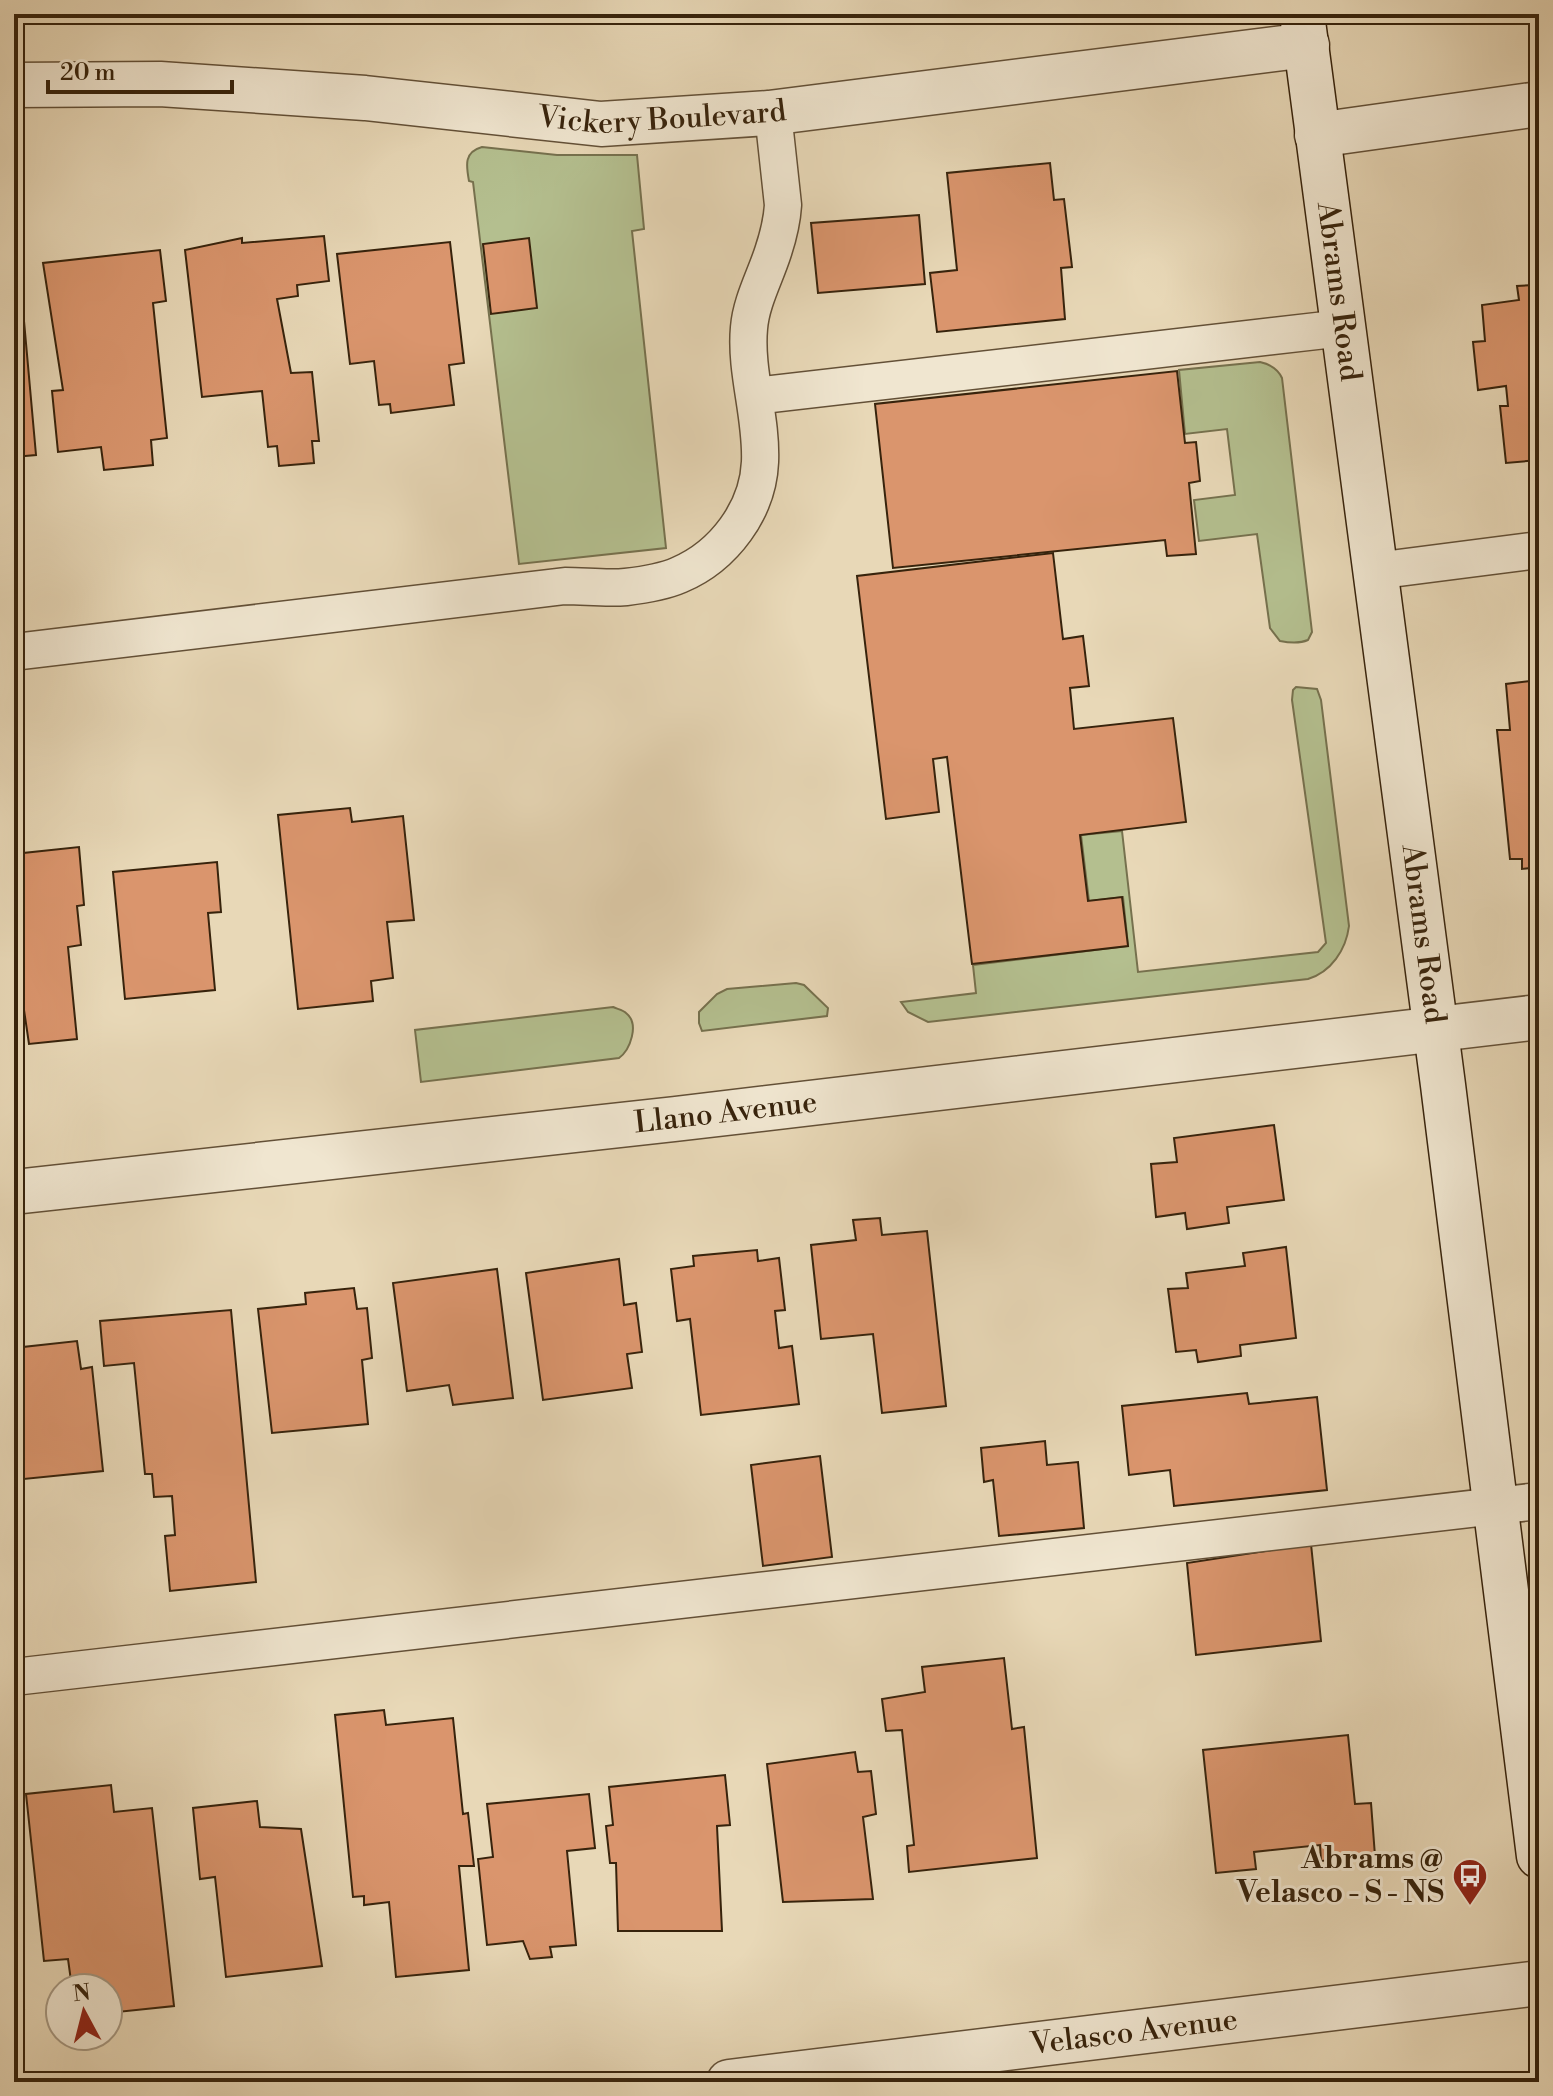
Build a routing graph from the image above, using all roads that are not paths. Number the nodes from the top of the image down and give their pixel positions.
1 (1304, 30) edge
2 (14, 85) edge
3 (1539, 104) edge
4 (773, 113) junction
5 (1317, 135) junction
6 (1343, 328) junction
7 (755, 396) junction
8 (1539, 550) edge
9 (1375, 571) junction
10 (14, 652) edge
11 (1539, 1017) edge
12 (1435, 1030) junction
13 (14, 1192) edge
14 (1539, 1501) edge
15 (1495, 1506) junction
16 (14, 1677) edge
17 (1539, 1856) edge
18 (1539, 1983) edge
19 (729, 2082) edge

1 - 4 street, Vickery Boulevard
1 - 5 street, Abrams Road
2 - 4 street, Vickery Boulevard
3 - 5 street
4 - 7 lane
5 - 6 street, Abrams Road
6 - 7 lane
6 - 9 street, Abrams Road
7 - 10 lane
8 - 9 lane
9 - 12 street, Abrams Road
11 - 12 street, Llano Avenue
12 - 13 street, Llano Avenue
12 - 15 street, Abrams Road
14 - 15 lane
15 - 16 lane
15 - 17 street, Abrams Road
18 - 19 street, Velasco Avenue

